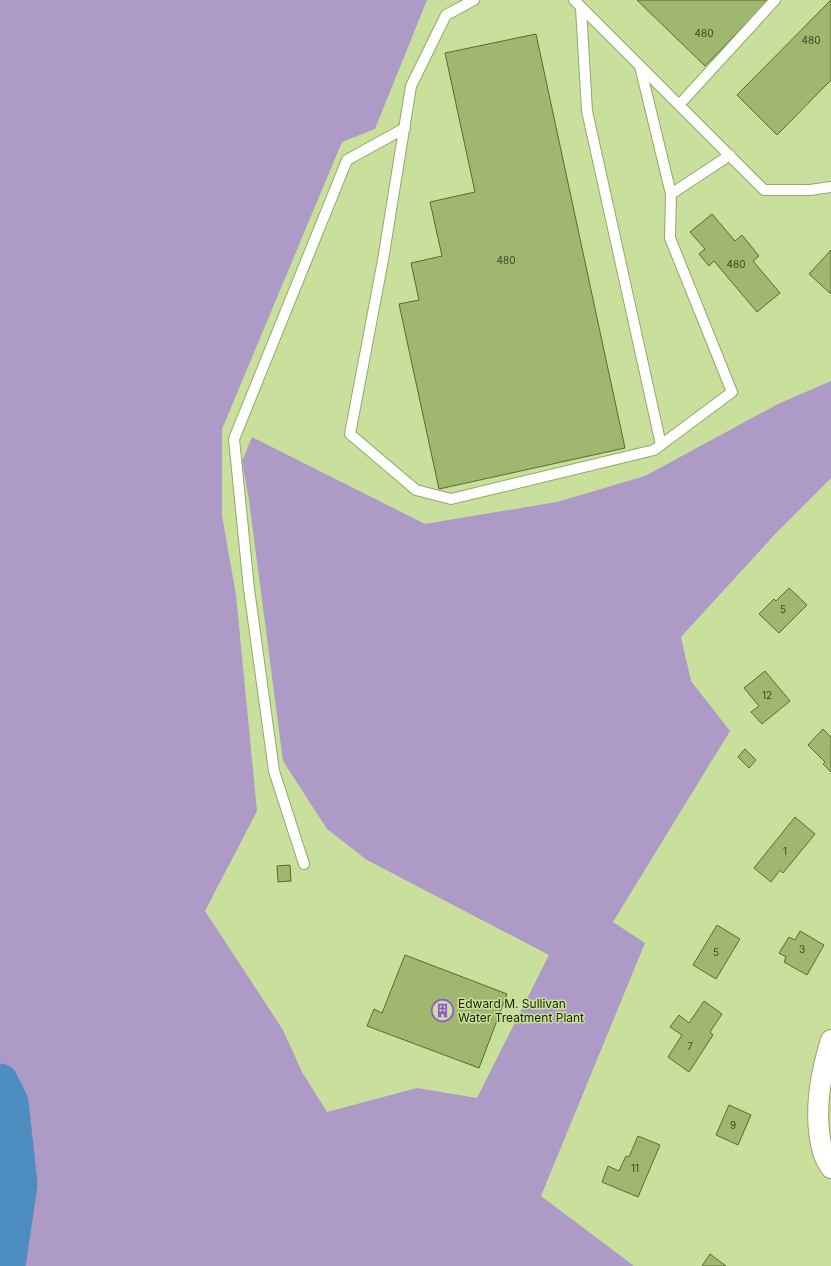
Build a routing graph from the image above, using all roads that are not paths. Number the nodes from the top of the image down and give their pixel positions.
1 (474, 0) edge
2 (775, 0) edge
3 (577, 4) edge
4 (640, 66) junction
5 (678, 105) junction
6 (405, 128) junction
7 (730, 155) junction
8 (831, 187) edge
9 (671, 194) junction
10 (661, 445) junction
11 (304, 864) dead end
12 (831, 1040) edge
13 (831, 1168) edge

1 - 6 lane
2 - 5 lane
3 - 4 lane
3 - 10 lane
4 - 5 lane
4 - 9 lane
5 - 7 lane
6 - 10 lane
6 - 11 lane
7 - 8 lane
7 - 9 lane
9 - 10 lane
12 - 13 street

